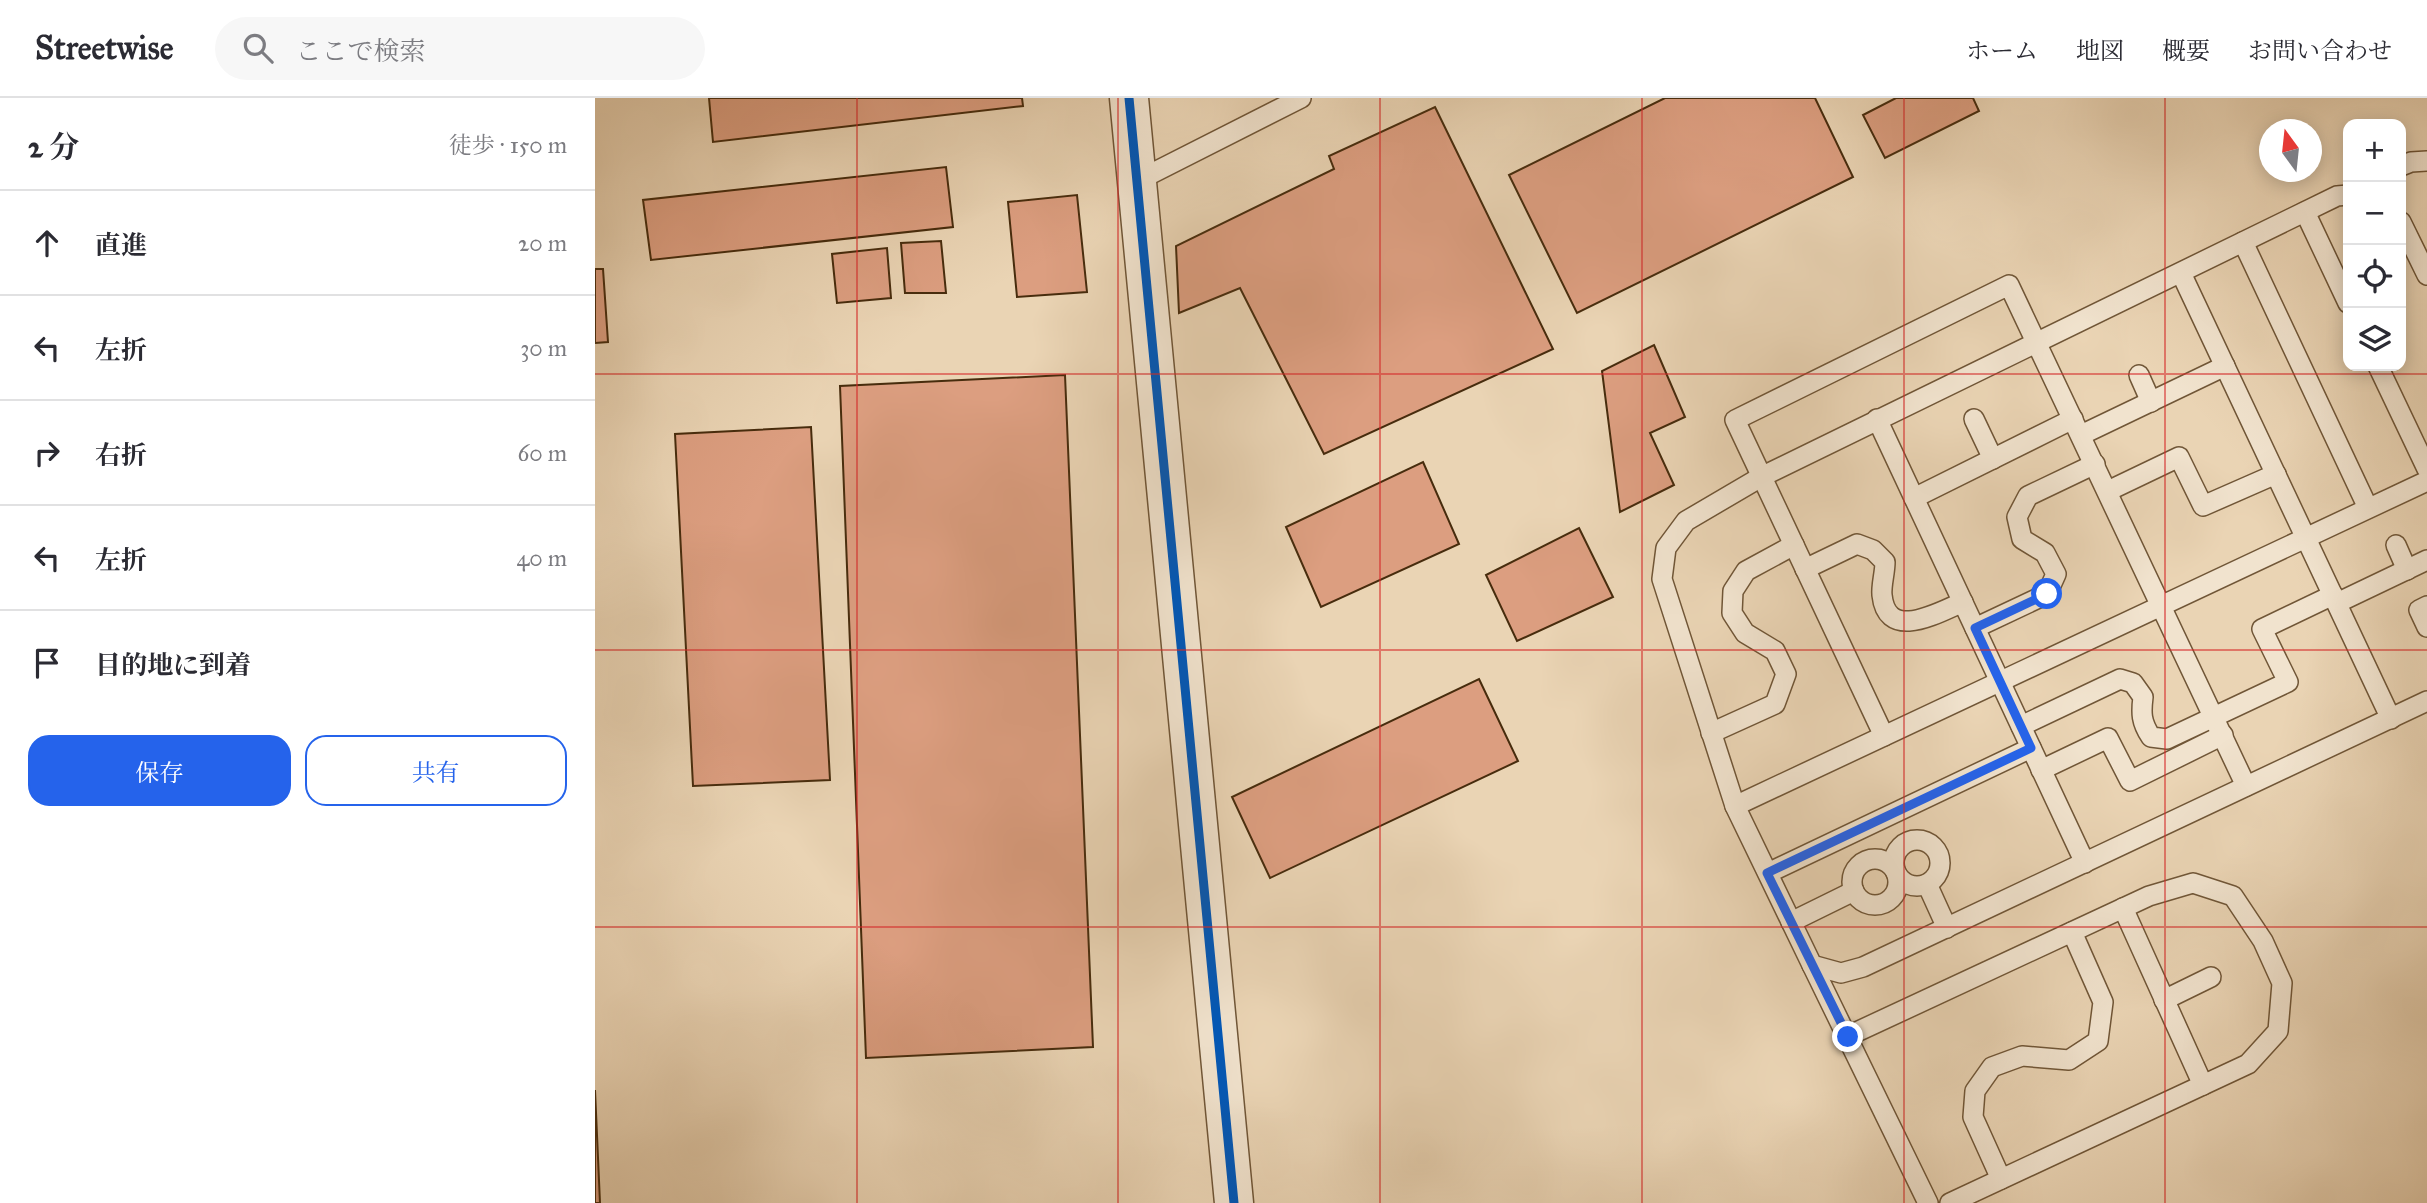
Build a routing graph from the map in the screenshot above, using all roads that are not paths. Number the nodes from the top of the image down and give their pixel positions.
1 (1129, 98) edge
2 (1301, 98) edge
3 (2427, 161) edge
4 (2406, 164) edge
5 (1137, 181) junction
6 (2343, 195) edge
7 (2305, 212) junction
8 (2406, 232) edge
9 (2243, 242) junction
10 (2181, 273) junction
11 (2427, 275) edge
12 (2343, 292) edge
13 (2037, 342) junction
14 (2225, 366) junction
15 (2380, 371) edge
16 (2139, 375) dead end
17 (2151, 402) junction
18 (1877, 419) junction
19 (1974, 419) dead end
20 (2077, 427) junction
21 (1993, 459) junction
22 (2095, 464) junction
23 (2427, 469) edge
24 (2276, 474) junction
25 (1761, 477) junction
26 (2427, 481) edge
27 (2108, 491) junction
28 (1914, 498) junction
29 (2368, 508) junction
30 (2306, 537) junction
31 (1794, 545) junction
32 (2396, 545) dead end
33 (2427, 560) edge
34 (1805, 569) junction
35 (2407, 570) junction
36 (2335, 599) junction
37 (1963, 601) junction
38 (2162, 605) junction
39 (2427, 606) edge
40 (2427, 626) edge
41 (1975, 628) junction
42 (2000, 682) junction
43 (2427, 701) edge
44 (2391, 719) junction
45 (2021, 726) junction
46 (2219, 727) junction
47 (1711, 733) junction
48 (1884, 736) junction
49 (2031, 748) junction
50 (2042, 770) junction
51 (2246, 786) junction
52 (1735, 806) junction
53 (2085, 863) junction
54 (1767, 873) junction
55 (1896, 873) junction
56 (1927, 884) junction
57 (1854, 891) junction
58 (2123, 908) junction
59 (1791, 922) junction
60 (1947, 928) junction
61 (2072, 932) junction
62 (1812, 965) junction
63 (2211, 977) dead end
64 (2164, 1000) junction
65 (1848, 1037) junction
66 (2203, 1085) junction
67 (2001, 1179) junction
68 (1234, 1203) edge
69 (1928, 1203) edge
70 (1950, 1203) edge

1 - 5 street
2 - 5 lane
3 - 4 lane
5 - 68 street
6 - 7 lane
7 - 9 lane
7 - 12 lane
8 - 11 lane
9 - 10 lane
9 - 29 lane
10 - 13 lane
10 - 14 lane
13 - 18 lane
13 - 20 lane
13 - 25 lane
14 - 17 lane
14 - 24 lane
15 - 23 lane
16 - 17 lane
17 - 20 lane
18 - 25 lane
18 - 28 lane
19 - 21 lane
20 - 21 lane
20 - 22 lane
21 - 28 lane
22 - 27 lane
22 - 41 lane
24 - 27 lane
24 - 30 lane
25 - 31 lane
25 - 47 lane
26 - 29 lane
27 - 38 lane
28 - 37 lane
29 - 30 lane
30 - 36 lane
30 - 38 lane
31 - 34 lane
31 - 47 lane
32 - 35 lane
33 - 35 lane
34 - 37 lane
34 - 48 lane
35 - 36 lane
36 - 44 lane
36 - 46 lane
37 - 41 lane
38 - 42 lane
38 - 46 lane
39 - 40 lane
41 - 42 lane
42 - 45 lane
42 - 48 lane
43 - 44 lane
44 - 51 lane
45 - 46 lane
45 - 49 lane
46 - 50 lane
46 - 51 lane
47 - 52 lane
48 - 52 lane
49 - 50 lane
49 - 54 lane
50 - 53 lane
51 - 53 lane
52 - 54 lane
53 - 60 lane
54 - 59 lane
55 - 56 lane
55 - 56 lane
55 - 57 lane
55 - 57 lane
56 - 60 lane
57 - 59 lane
58 - 61 lane
58 - 64 lane
58 - 66 lane
59 - 62 lane
60 - 62 lane
61 - 65 lane
61 - 67 lane
62 - 65 lane
63 - 64 lane
64 - 66 lane
65 - 69 lane
66 - 67 lane
67 - 70 lane

